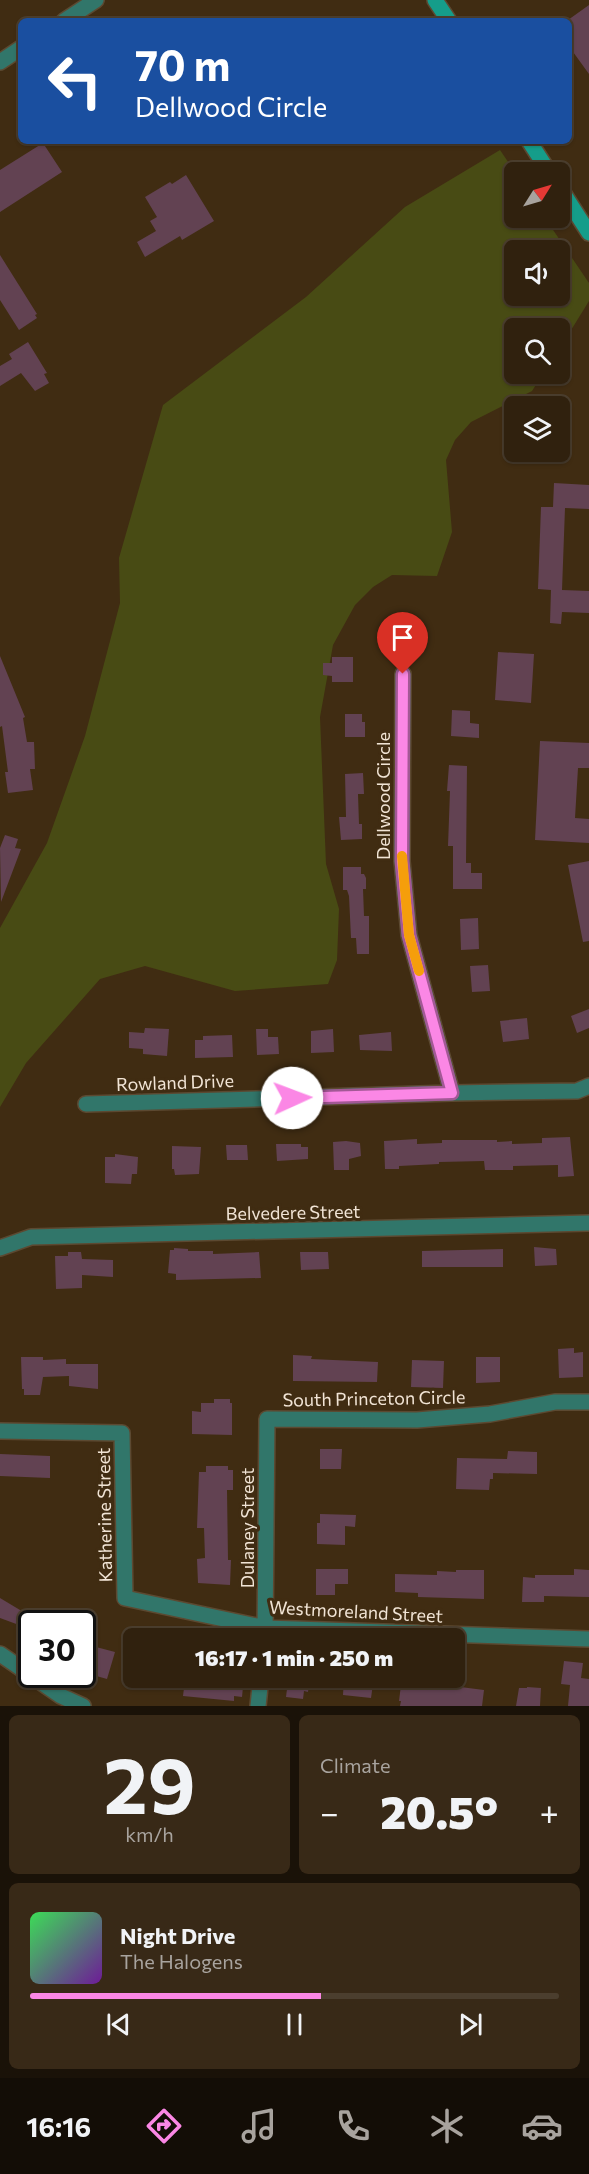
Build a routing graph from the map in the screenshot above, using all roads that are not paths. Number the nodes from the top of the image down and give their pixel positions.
1 (96, 0) edge
2 (435, 0) edge
3 (69, 18) edge
4 (447, 18) edge
5 (18, 50) edge
6 (0, 62) edge
7 (531, 144) edge
8 (543, 162) edge
9 (570, 204) edge
10 (589, 233) edge
11 (403, 674) dead end
12 (589, 1086) edge
13 (452, 1093) junction
14 (86, 1104) dead end
15 (589, 1223) edge
16 (0, 1248) edge
17 (589, 1402) edge
18 (267, 1419) joint
19 (0, 1431) edge
20 (124, 1598) joint
21 (246, 1628) edge
22 (266, 1628) edge
23 (465, 1637) edge
24 (589, 1639) edge
25 (0, 1654) edge
26 (260, 1688) edge
27 (83, 1706) edge
28 (258, 1706) edge

1 - 3 street
2 - 4 main road
5 - 6 street
7 - 8 main road
9 - 10 main road
11 - 13 street, Dellwood Circle
12 - 13 street, Rowland Drive
13 - 14 street, Rowland Drive
15 - 16 street, Belvedere Street
17 - 18 street, South Princeton Circle
18 - 22 street, Dulaney Street
19 - 20 street, Katherine Street
20 - 21 street, Westmoreland Street
23 - 24 street, Westmoreland Street
25 - 27 street
26 - 28 street

